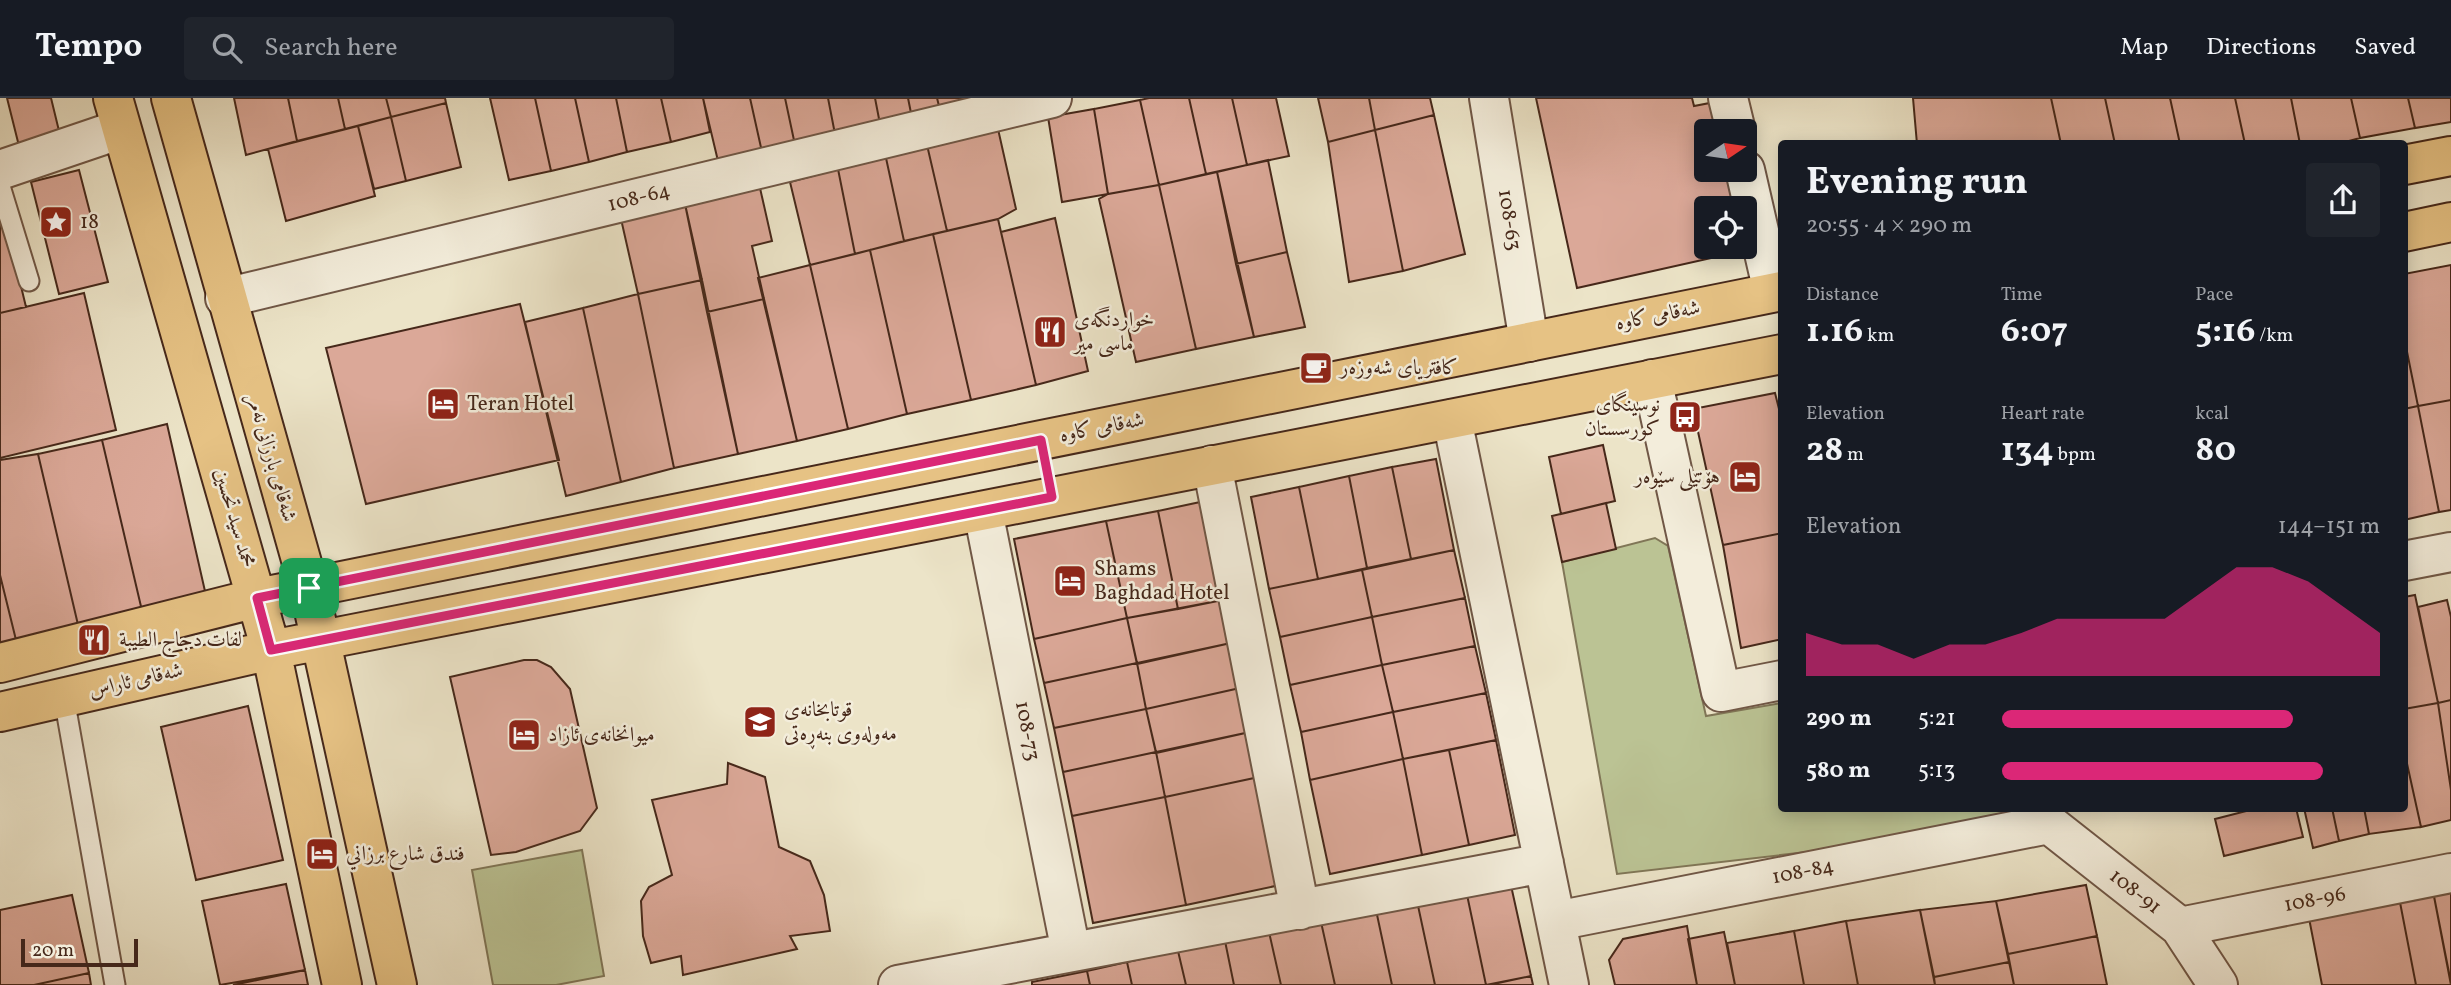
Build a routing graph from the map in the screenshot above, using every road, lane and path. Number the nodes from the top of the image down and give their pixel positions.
1 (171, 98) edge
2 (1052, 98) edge
3 (1489, 98) edge
4 (1728, 98) edge
5 (117, 113) edge
6 (1733, 119) edge
7 (2451, 156) edge
8 (2408, 164) edge
9 (0, 170) edge
10 (1748, 182) edge
11 (0, 186) edge
12 (2451, 222) edge
13 (2408, 231) edge
14 (29, 281) dead end
15 (1777, 292) edge
16 (225, 298) junction
17 (1529, 342) junction
18 (1778, 355) edge
19 (1653, 379) junction
20 (1452, 419) junction
21 (1041, 440) junction
22 (1212, 466) junction
23 (1052, 497) junction
24 (983, 511) junction
25 (2451, 552) edge
26 (2408, 560) edge
27 (309, 588) junction
28 (257, 598) junction
29 (321, 640) junction
30 (271, 650) junction
31 (0, 663) edge
32 (1778, 681) edge
33 (64, 698) junction
34 (0, 712) edge
35 (2046, 816) edge
36 (1544, 863) junction
37 (2451, 873) edge
38 (1300, 910) junction
39 (1556, 921) junction
40 (2180, 927) junction
41 (1071, 952) junction
42 (115, 985) edge
43 (342, 985) edge
44 (397, 985) edge
45 (898, 985) edge
46 (1569, 985) edge
47 (2218, 985) edge

1 - 16 main road, شەقامی بارزانی نەمر
2 - 16 street, 108-64
3 - 17 street, 108-63
4 - 6 street
5 - 9 street
5 - 28 main road, محمد سید تحسین
7 - 8 main road
10 - 15 street
11 - 14 lane
12 - 13 main road
15 - 17 main road, شەقامی کاوە
16 - 27 main road, شەقامی بارزانی نەمر
17 - 21 main road, شەقامی کاوە
18 - 19 main road
19 - 20 main road
19 - 32 street
20 - 22 main road
20 - 36 street
21 - 23 main road
21 - 27 main road, شەقامی کاوە
22 - 23 main road
22 - 38 street
23 - 24 main road
24 - 29 main road
24 - 41 street, 108-73
25 - 26 street
27 - 28 main road, شەقامی کاوە
27 - 29 main road, شەقامی بارزانی نەمر
28 - 30 main road, محمد سید تحسین
28 - 31 main road
29 - 30 main road
29 - 44 main road, شەقامی بارزانی نەمر
30 - 33 main road, شەقامی ئاراس
30 - 43 main road, محمد سید تحسین
33 - 34 main road, شەقامی ئاراس
33 - 42 lane
35 - 39 street, 108-84
35 - 40 street, 108-91
36 - 38 street
36 - 39 street
37 - 40 street, 108-96
38 - 41 street
39 - 46 street
40 - 47 street, 108-91
41 - 45 street

